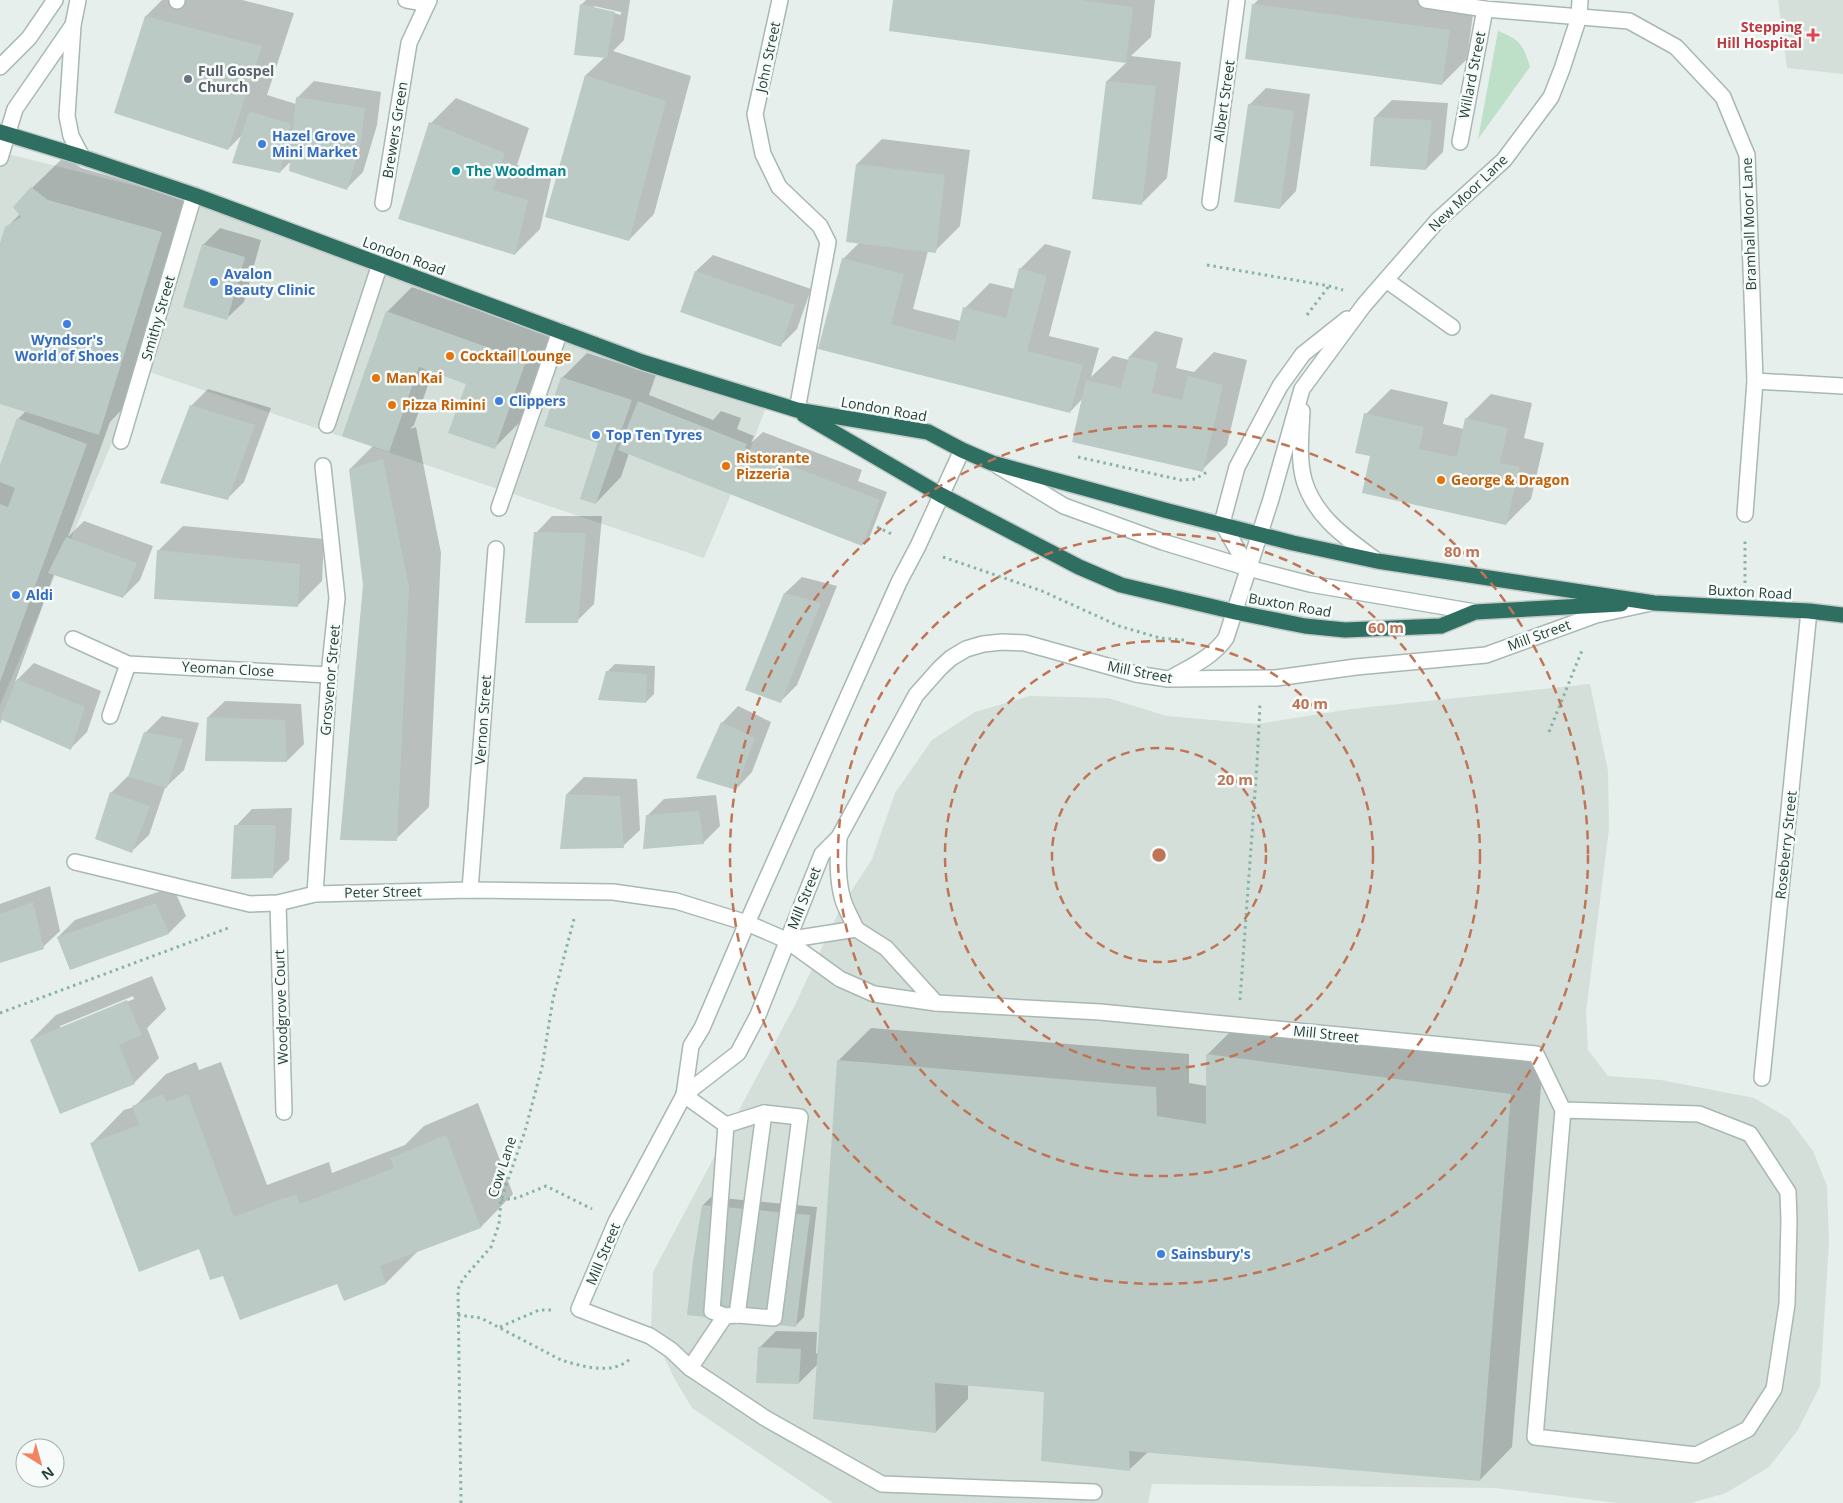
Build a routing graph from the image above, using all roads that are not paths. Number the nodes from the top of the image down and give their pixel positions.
1 (55, 0) edge
2 (78, 0) edge
3 (406, 0) edge
4 (780, 0) edge
5 (1238, 0) edge
6 (1426, 0) edge
7 (1580, 0) edge
8 (428, 2) edge
9 (1485, 9) junction
10 (1579, 17) junction
11 (72, 25) junction
12 (0, 68) edge
13 (3, 134) edge
14 (1460, 142) dead end
15 (82, 157) junction
16 (0, 158) edge
17 (194, 195) junction
18 (1210, 202) dead end
19 (383, 203) dead end
20 (380, 264) junction
21 (1386, 280) junction
22 (1367, 302) junction
23 (1452, 327) dead end
24 (560, 332) junction
25 (1755, 381) junction
26 (1843, 386) edge
27 (1302, 389) junction
28 (797, 410) junction
29 (326, 425) dead end
30 (122, 441) dead end
31 (962, 450) junction
32 (992, 463) junction
33 (323, 466) dead end
34 (941, 495) junction
35 (500, 508) dead end
36 (1745, 514) road end
37 (1222, 523) junction
38 (1259, 534) junction
39 (496, 550) dead end
40 (1377, 561) junction
41 (1248, 568) junction
42 (1654, 602) junction
43 (1809, 611) junction
44 (1235, 612) junction
45 (1475, 612) junction
46 (1843, 615) edge
47 (73, 640) dead end
48 (128, 664) junction
49 (329, 675) junction
50 (1168, 679) junction
51 (110, 716) dead end
52 (838, 837) junction
53 (75, 862) dead end
54 (470, 890) junction
55 (315, 894) junction
56 (278, 903) junction
57 (747, 923) junction
58 (856, 929) junction
59 (786, 940) junction
60 (936, 1003) junction
61 (1762, 1078) dead end
62 (684, 1095) junction
63 (1563, 1110) junction
64 (284, 1112) dead end
65 (764, 1113) junction
66 (726, 1125) junction
67 (731, 1316) junction
68 (690, 1368) junction
69 (1094, 1492) dead end

1 - 12 street
2 - 11 street
3 - 8 street
4 - 28 street, John Street
5 - 18 street, Albert Street
6 - 9 street, Bramhall Moor Lane
7 - 10 street
8 - 19 street, Brewers Green
9 - 10 street, Bramhall Moor Lane
9 - 14 street, Willard Street
10 - 21 street, New Moor Lane
10 - 25 street, Bramhall Moor Lane
11 - 13 street
11 - 15 street
13 - 15 highway, London Road
13 - 16 street
15 - 17 highway, London Road
17 - 20 highway, London Road
17 - 30 street, Smithy Street
20 - 24 highway, London Road
20 - 29 street
21 - 22 street, New Moor Lane
21 - 23 street
22 - 27 street, New Moor Lane
22 - 37 street, New Moor Lane
24 - 28 highway, London Road
24 - 35 street
25 - 26 street
25 - 36 street, Bramhall Moor Lane
27 - 38 street, New Moor Lane
27 - 40 street
28 - 31 highway, London Road
28 - 34 highway, London Road
31 - 32 highway, Buxton Road
31 - 34 street, Mill Street
32 - 37 highway, Buxton Road
32 - 41 street
33 - 49 street, Grosvenor Street
34 - 44 highway, Buxton Road
34 - 57 street, Mill Street
37 - 38 highway, Buxton Road
37 - 41 street
38 - 40 highway, Buxton Road
38 - 41 street, New Moor Lane
39 - 54 street, Vernon Street
40 - 42 highway, Buxton Road
41 - 44 street, New Moor Lane
41 - 45 street
42 - 43 highway, Buxton Road
42 - 45 highway, Buxton Road
42 - 50 street, Mill Street
43 - 46 highway, Buxton Road
43 - 61 street, Roseberry Street
44 - 45 highway, Buxton Road
44 - 50 street, New Moor Lane
47 - 48 street, Yeoman Close
48 - 49 street, Yeoman Close
48 - 51 street
49 - 55 street, Grosvenor Street
50 - 52 street, Mill Street
52 - 58 street
52 - 59 street, Mill Street
53 - 56 street, Peter Street
54 - 55 street, Peter Street
54 - 57 street, Peter Street
55 - 56 street, Peter Street
56 - 64 street, Woodgrove Court
57 - 59 street, Peter Street
57 - 62 street, Mill Street
58 - 59 street, Mill Street
58 - 60 street
59 - 60 street, Peter Street
59 - 62 street, Mill Street
60 - 63 street, Mill Street
62 - 66 street
62 - 68 street, Mill Street
63 - 63 street
65 - 66 street
65 - 67 street
65 - 67 street
66 - 67 street
67 - 68 street
68 - 69 street

